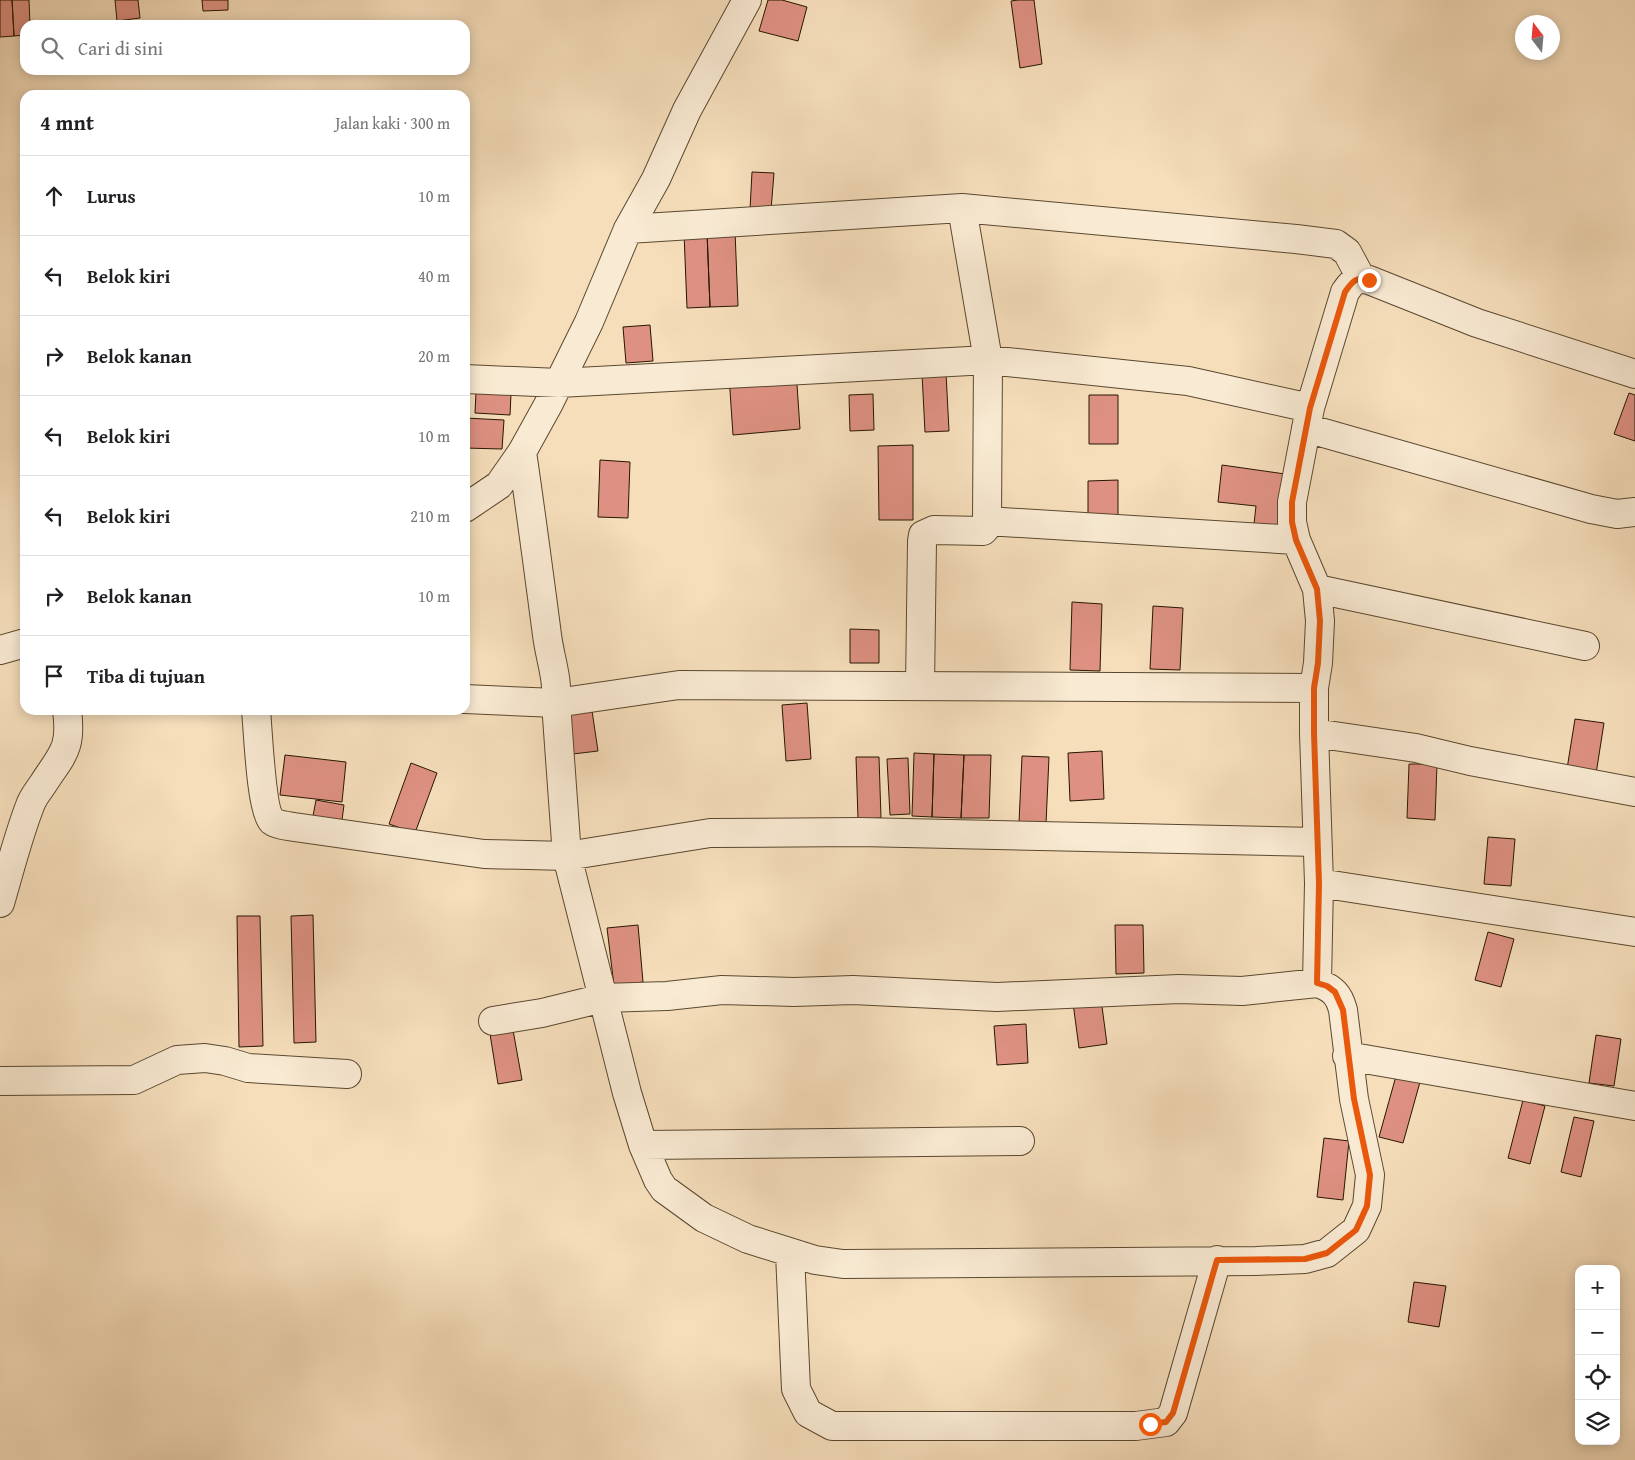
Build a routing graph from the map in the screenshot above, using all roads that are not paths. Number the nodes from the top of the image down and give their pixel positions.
1 (747, 0) edge
2 (962, 208) junction
3 (628, 229) junction
4 (1361, 278) junction
5 (988, 360) junction
6 (1635, 374) edge
7 (470, 379) edge
8 (559, 383) junction
9 (1308, 418) junction
10 (522, 452) junction
11 (470, 505) edge
12 (1635, 512) edge
13 (987, 520) junction
14 (1296, 540) junction
15 (1317, 589) junction
16 (20, 645) edge
17 (1585, 646) dead end
18 (0, 650) edge
19 (920, 686) junction
20 (1314, 688) junction
21 (470, 699) edge
22 (556, 703) junction
23 (67, 715) edge
24 (256, 715) edge
25 (1314, 733) junction
26 (1635, 792) edge
27 (1317, 842) junction
28 (567, 856) junction
29 (1319, 883) junction
30 (0, 903) edge
31 (1635, 932) edge
32 (1317, 983) junction
33 (603, 998) junction
34 (493, 1021) dead end
35 (1347, 1056) junction
36 (347, 1074) dead end
37 (0, 1081) edge
38 (1635, 1106) edge
39 (1020, 1141) dead end
40 (643, 1145) junction
41 (790, 1253) junction
42 (1217, 1260) junction

1 - 3 street
2 - 3 street
2 - 4 street
2 - 5 street
3 - 8 street
4 - 6 street
4 - 9 street
5 - 8 street
5 - 9 street
5 - 13 street
7 - 8 street
8 - 10 street
9 - 12 street
9 - 14 street
10 - 11 street
10 - 22 street
13 - 14 street
13 - 19 street
14 - 15 street
15 - 17 street
15 - 20 street
16 - 18 street
19 - 20 street
19 - 22 street
20 - 25 street
21 - 22 street
22 - 28 street
23 - 30 street
24 - 28 street
25 - 26 street
25 - 27 street
27 - 28 street
27 - 29 street
28 - 33 street
29 - 31 street
29 - 32 street
32 - 33 street
32 - 35 street
33 - 34 street
33 - 40 street
35 - 38 street
35 - 42 street
36 - 37 street
39 - 40 street
40 - 41 street
41 - 42 street
41 - 42 street

